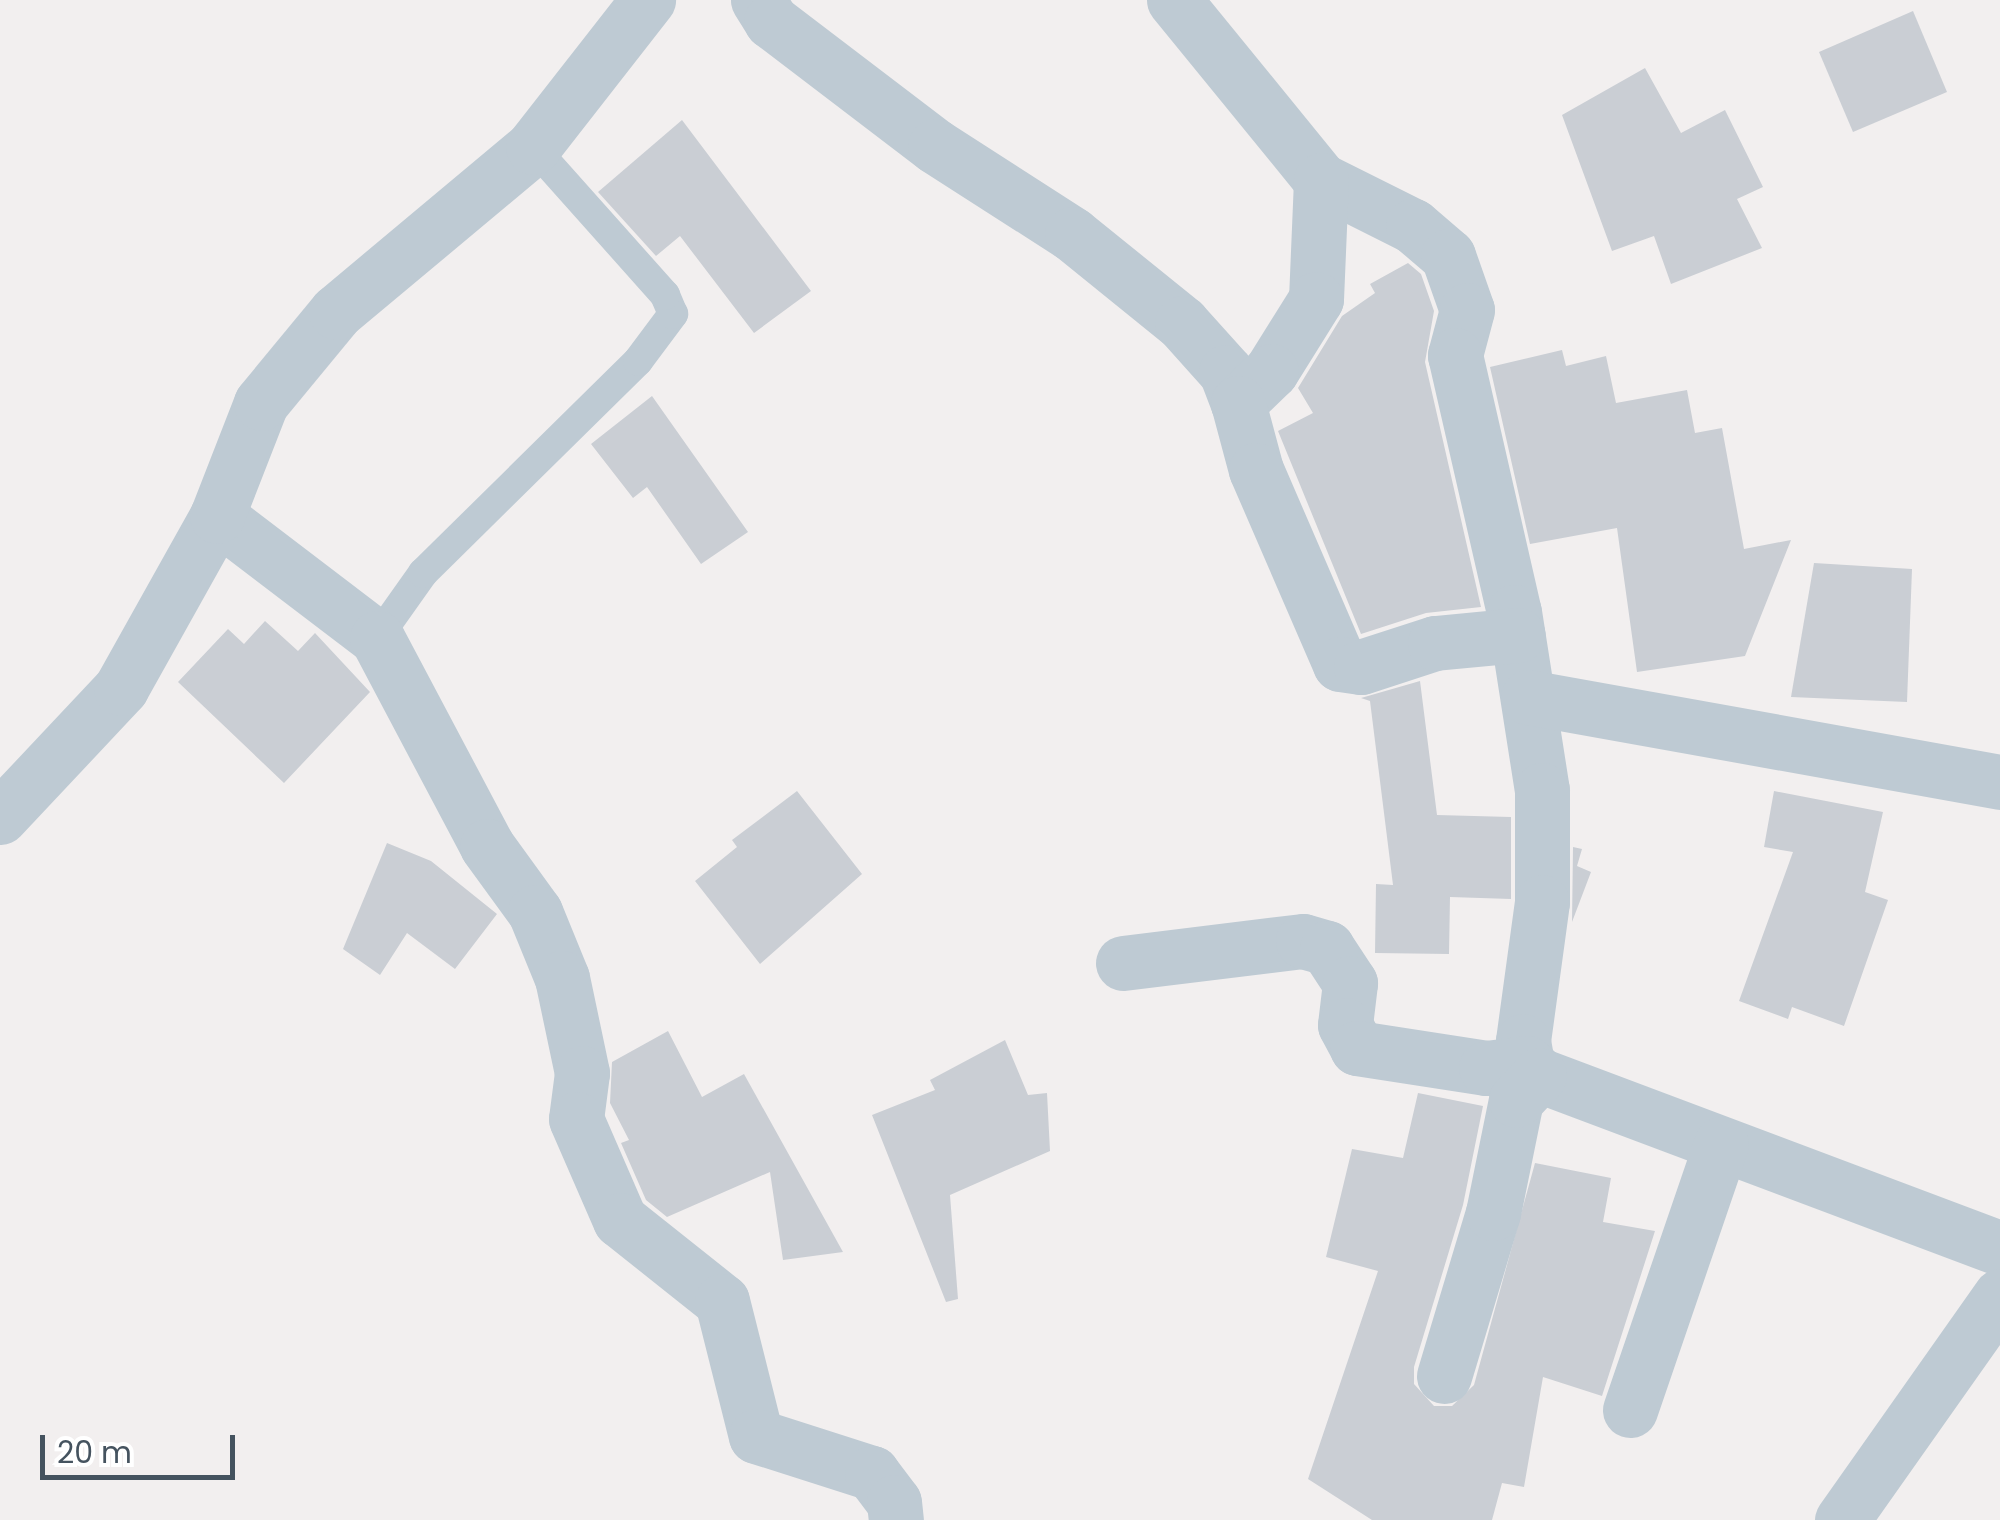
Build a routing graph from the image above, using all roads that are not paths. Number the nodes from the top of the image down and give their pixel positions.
1 (648, 0) edge
2 (758, 0) edge
3 (1174, 0) edge
4 (533, 148) junction
5 (1321, 180) junction
6 (1238, 403) junction
7 (217, 516) junction
8 (1518, 635) junction
9 (377, 638) junction
10 (1528, 697) junction
11 (2000, 782) edge
12 (0, 818) edge
13 (1123, 963) dead end
14 (1533, 1069) junction
15 (1721, 1144) junction
16 (2000, 1248) edge
17 (2000, 1296) edge
18 (1444, 1376) dead end
19 (1630, 1410) dead end
20 (896, 1520) edge
21 (1842, 1520) edge

1 - 4 street
2 - 6 street
3 - 5 street
4 - 7 street
4 - 9 lane
5 - 6 street
5 - 8 street
6 - 8 street
7 - 9 street
7 - 12 street
8 - 10 street
9 - 20 street
10 - 11 street
10 - 14 street
13 - 14 street
14 - 15 street
14 - 18 street
15 - 16 street
15 - 19 street
17 - 21 street

